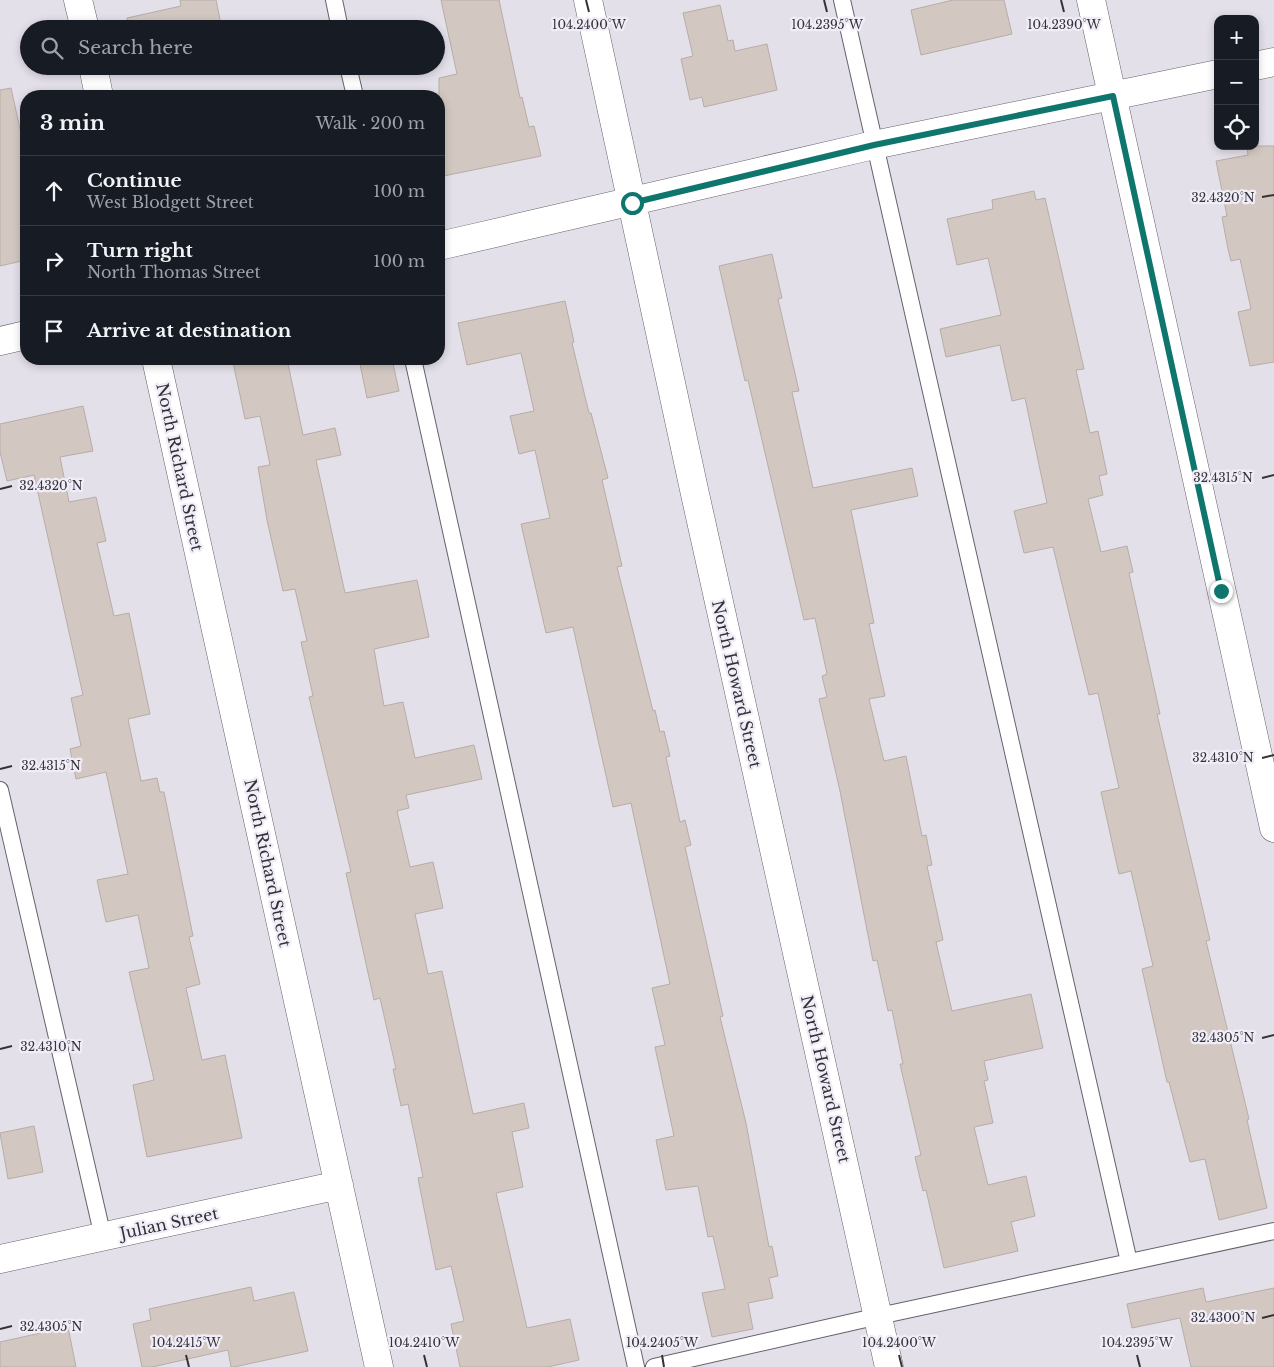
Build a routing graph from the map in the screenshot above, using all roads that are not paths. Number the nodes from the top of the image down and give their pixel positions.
1 (78, 0) edge
2 (334, 0) edge
3 (588, 0) edge
4 (842, 0) edge
5 (1092, 0) edge
6 (83, 20) edge
7 (338, 20) edge
8 (1274, 62) edge
9 (1259, 65) edge
10 (95, 75) edge
11 (350, 75) edge
12 (1214, 75) edge
13 (98, 90) edge
14 (354, 90) edge
15 (1113, 96) junction
16 (874, 145) junction
17 (632, 203) junction
18 (445, 245) edge
19 (20, 336) edge
20 (0, 340) edge
21 (157, 365) edge
22 (414, 365) edge
23 (0, 790) edge
24 (1274, 828) edge
25 (339, 1186) junction
26 (1274, 1231) edge
27 (103, 1237) junction
28 (0, 1259) edge
29 (1129, 1262) junction
30 (879, 1316) junction
31 (379, 1367) edge
32 (636, 1367) edge
33 (654, 1367) edge
34 (889, 1367) edge

1 - 6 street
2 - 7 lane
3 - 17 street, North Howard Street
4 - 16 lane
5 - 15 street
8 - 9 street
10 - 13 street
11 - 14 lane
12 - 15 street
15 - 16 street
15 - 24 street
16 - 17 street
16 - 29 lane
17 - 18 street
17 - 30 street, North Howard Street
19 - 20 street
21 - 25 street, North Richard Street
22 - 32 lane
23 - 27 lane
25 - 27 street, Julian Street
25 - 31 street, North Richard Street
26 - 29 lane
27 - 28 street, Julian Street
29 - 30 lane
30 - 33 lane
30 - 34 street, North Howard Street

